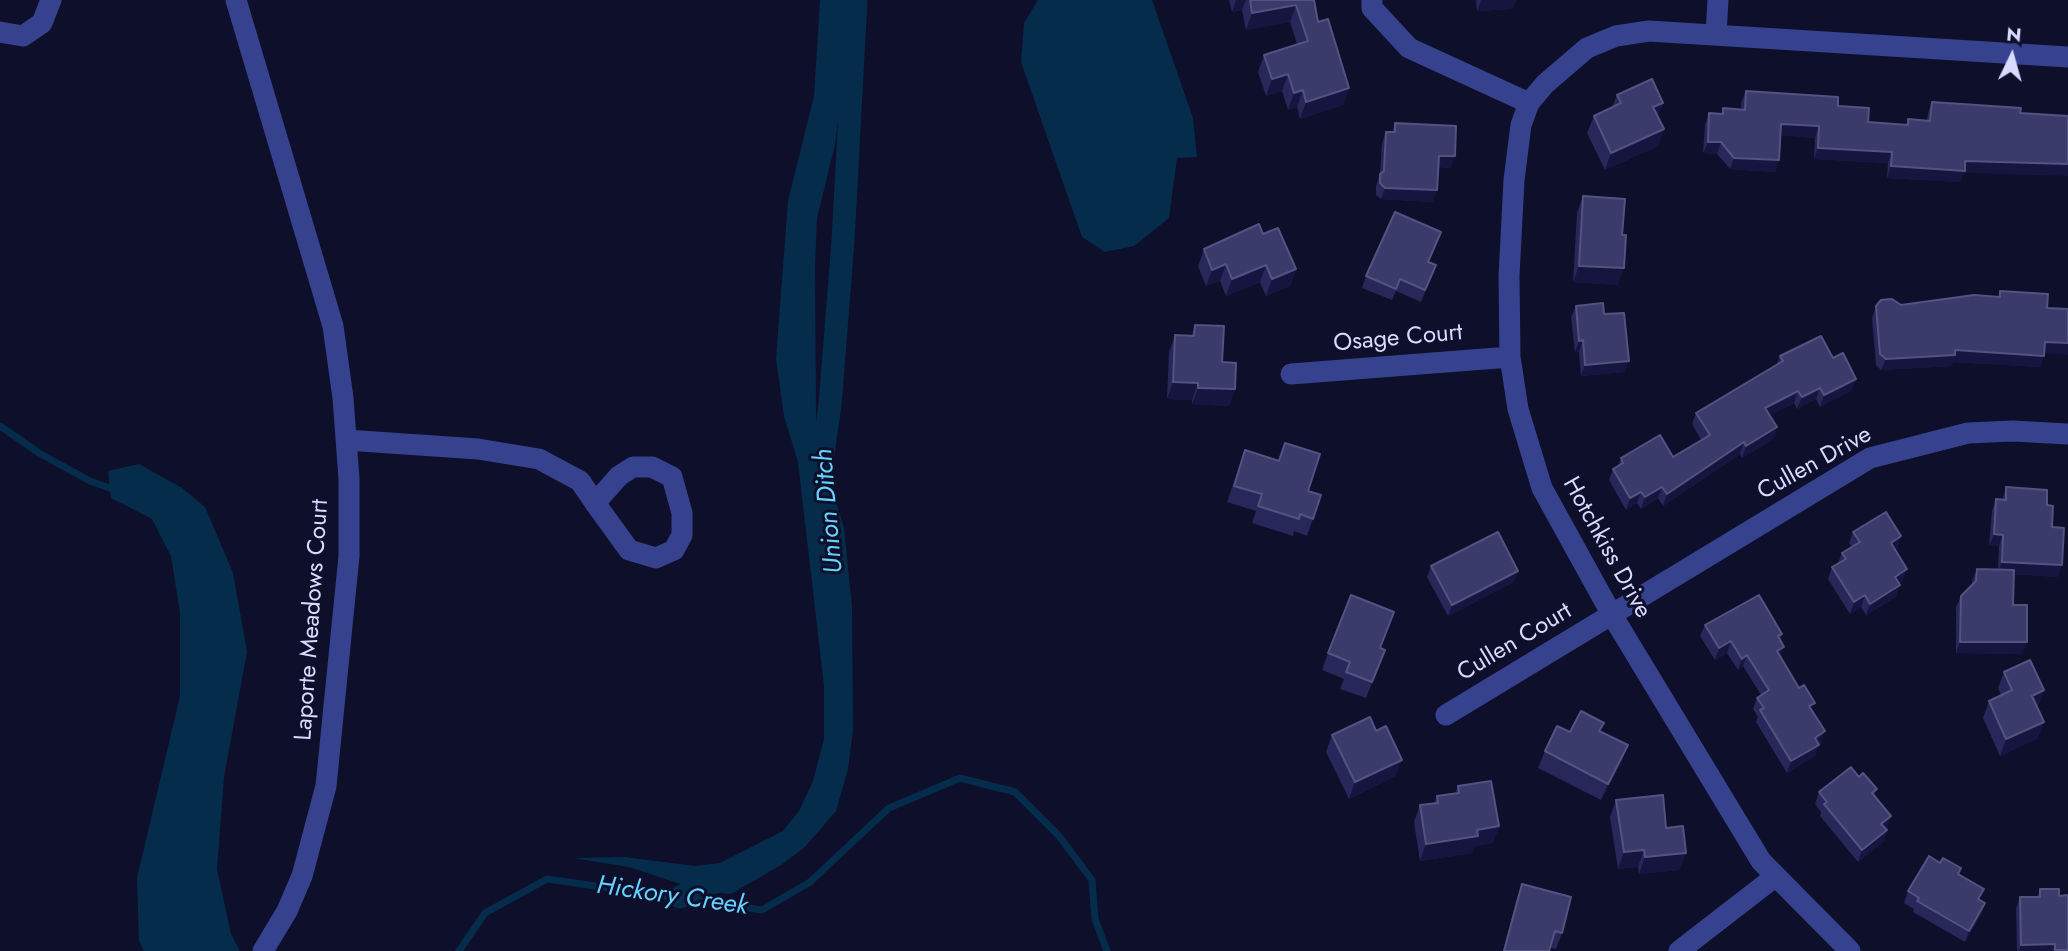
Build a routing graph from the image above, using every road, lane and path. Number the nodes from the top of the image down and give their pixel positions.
1 (51, 0) edge
2 (236, 0) edge
3 (1372, 0) edge
4 (1718, 0) edge
5 (0, 32) edge
6 (1716, 35) junction
7 (2068, 51) edge
8 (1529, 103) junction
9 (1510, 357) junction
10 (1291, 374) dead end
11 (2068, 435) edge
12 (346, 440) junction
13 (595, 503) junction
14 (1612, 615) junction
15 (1446, 715) dead end
16 (1776, 876) junction
17 (263, 951) edge
18 (1679, 951) edge
19 (1850, 951) edge

1 - 5 street
2 - 12 street, Laporte Meadows Court
3 - 8 street
4 - 6 street
6 - 7 street
6 - 8 street
8 - 9 street, Hotchkiss Drive
9 - 10 street, Osage Court
9 - 14 street, Hotchkiss Drive
11 - 14 street, Cullen Drive
12 - 13 street
12 - 17 street, Laporte Meadows Court
13 - 13 street
14 - 15 street, Cullen Court
14 - 16 street, Hotchkiss Drive
16 - 18 street
16 - 19 street, Hotchkiss Drive

